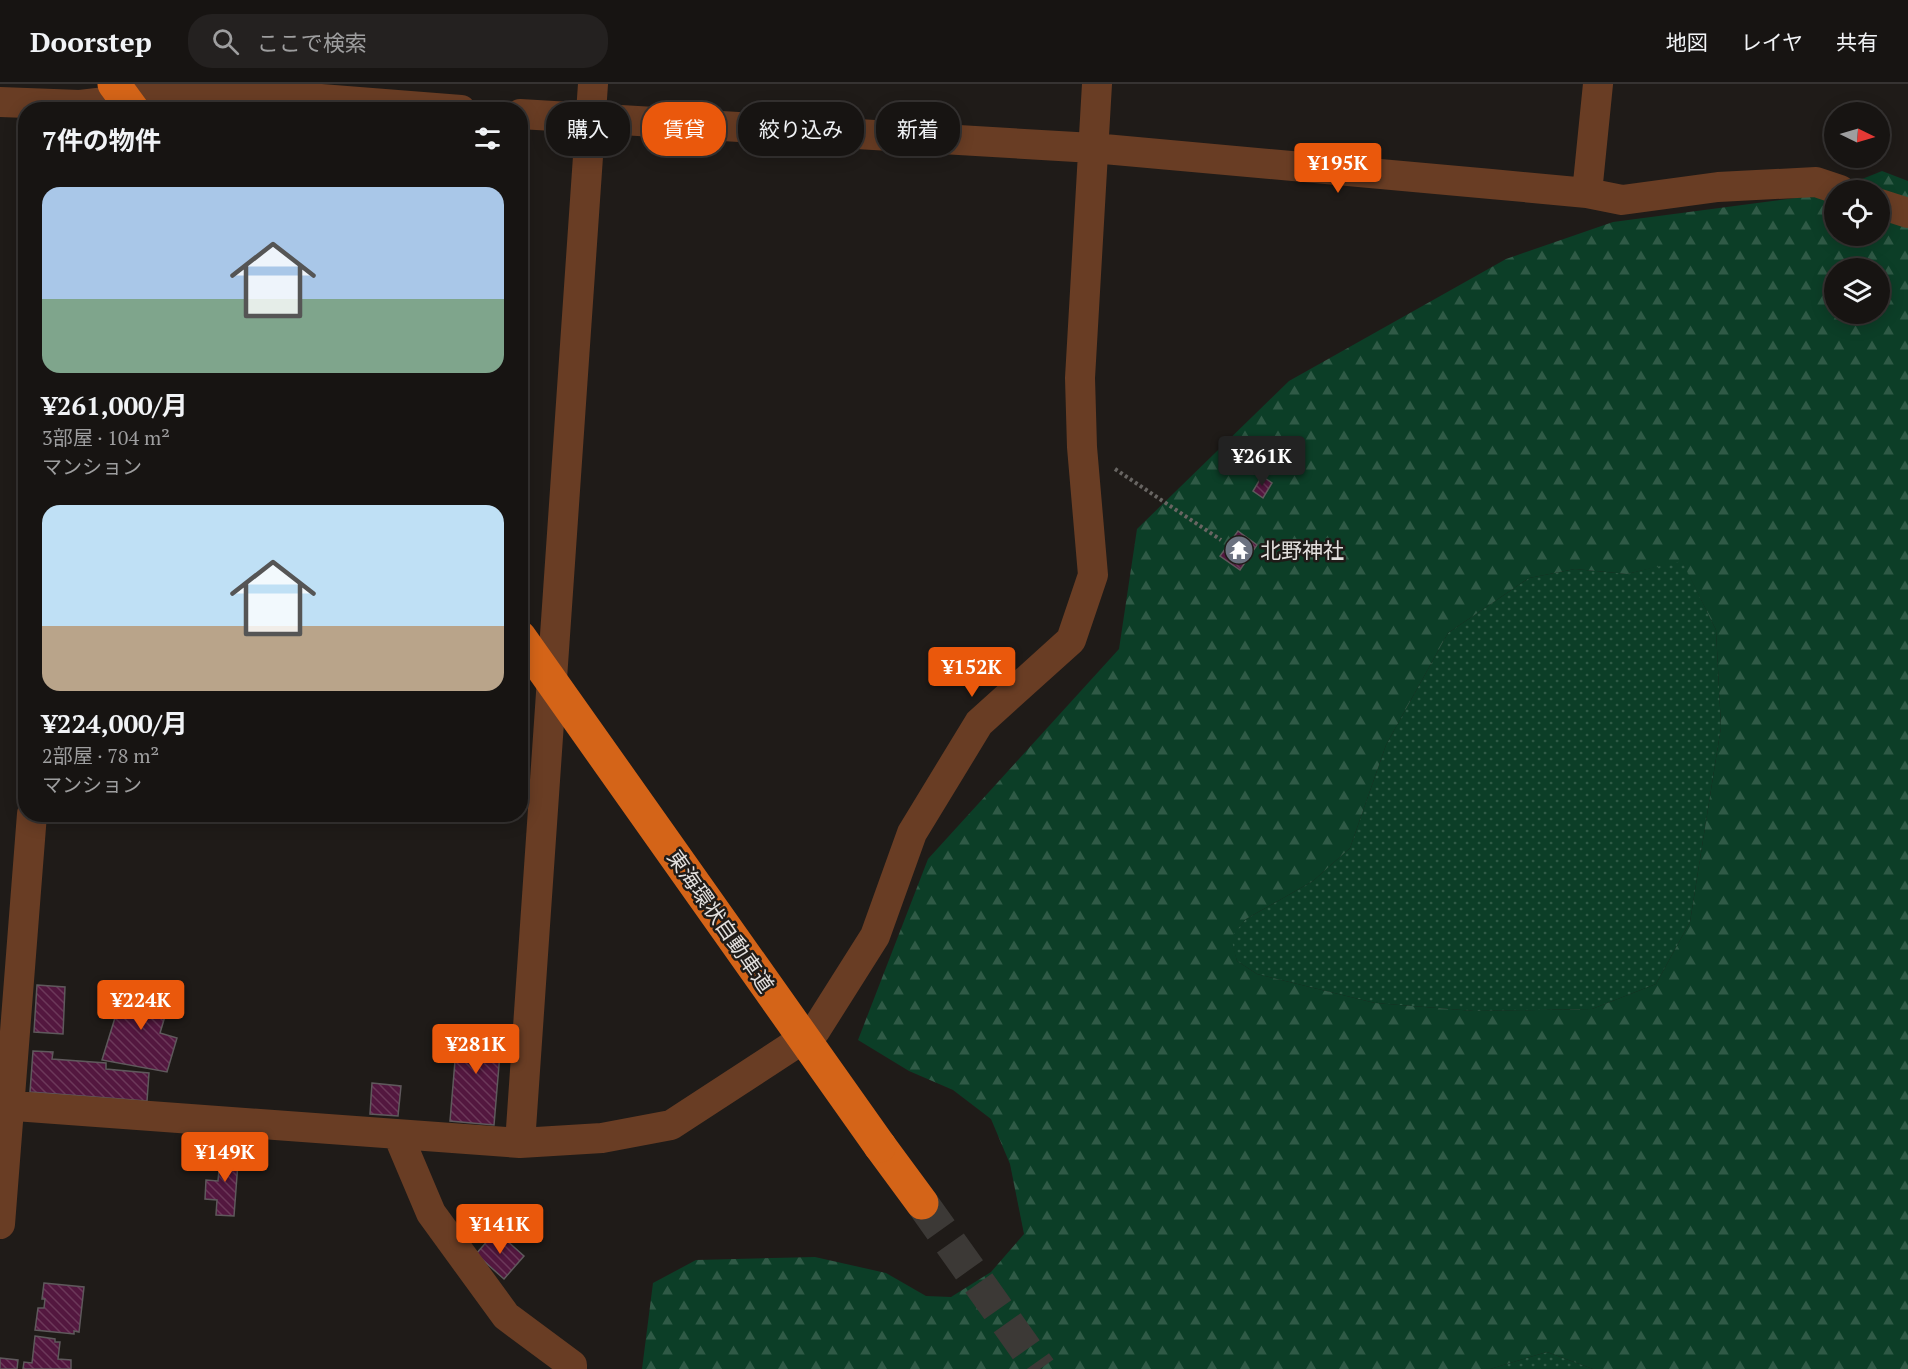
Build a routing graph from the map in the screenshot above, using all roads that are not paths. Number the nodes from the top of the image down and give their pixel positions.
1 (114, 84) edge
2 (593, 84) edge
3 (1097, 84) edge
4 (1598, 84) edge
5 (81, 100) edge
6 (0, 102) edge
7 (128, 102) edge
8 (359, 102) edge
9 (592, 102) edge
10 (528, 115) edge
11 (546, 116) edge
12 (630, 122) edge
13 (1093, 148) junction
14 (588, 156) edge
15 (1824, 185) edge
16 (1587, 193) junction
17 (1890, 207) edge
18 (1908, 213) edge
19 (528, 649) edge
20 (31, 822) edge
21 (5, 1105) edge
22 (398, 1135) junction
23 (520, 1143) junction
24 (922, 1203) tunnel mouth
25 (0, 1224) edge
26 (572, 1369) edge

1 - 7 highway, bridge
2 - 9 street
3 - 13 street
4 - 16 street
5 - 6 street
5 - 8 street
10 - 11 street
12 - 13 street
13 - 16 street
13 - 23 street
14 - 23 street
15 - 16 street
17 - 18 street
19 - 24 highway, 東海環状自動車道, bridge
20 - 21 street
21 - 22 street
21 - 25 street
22 - 23 street
22 - 26 street

